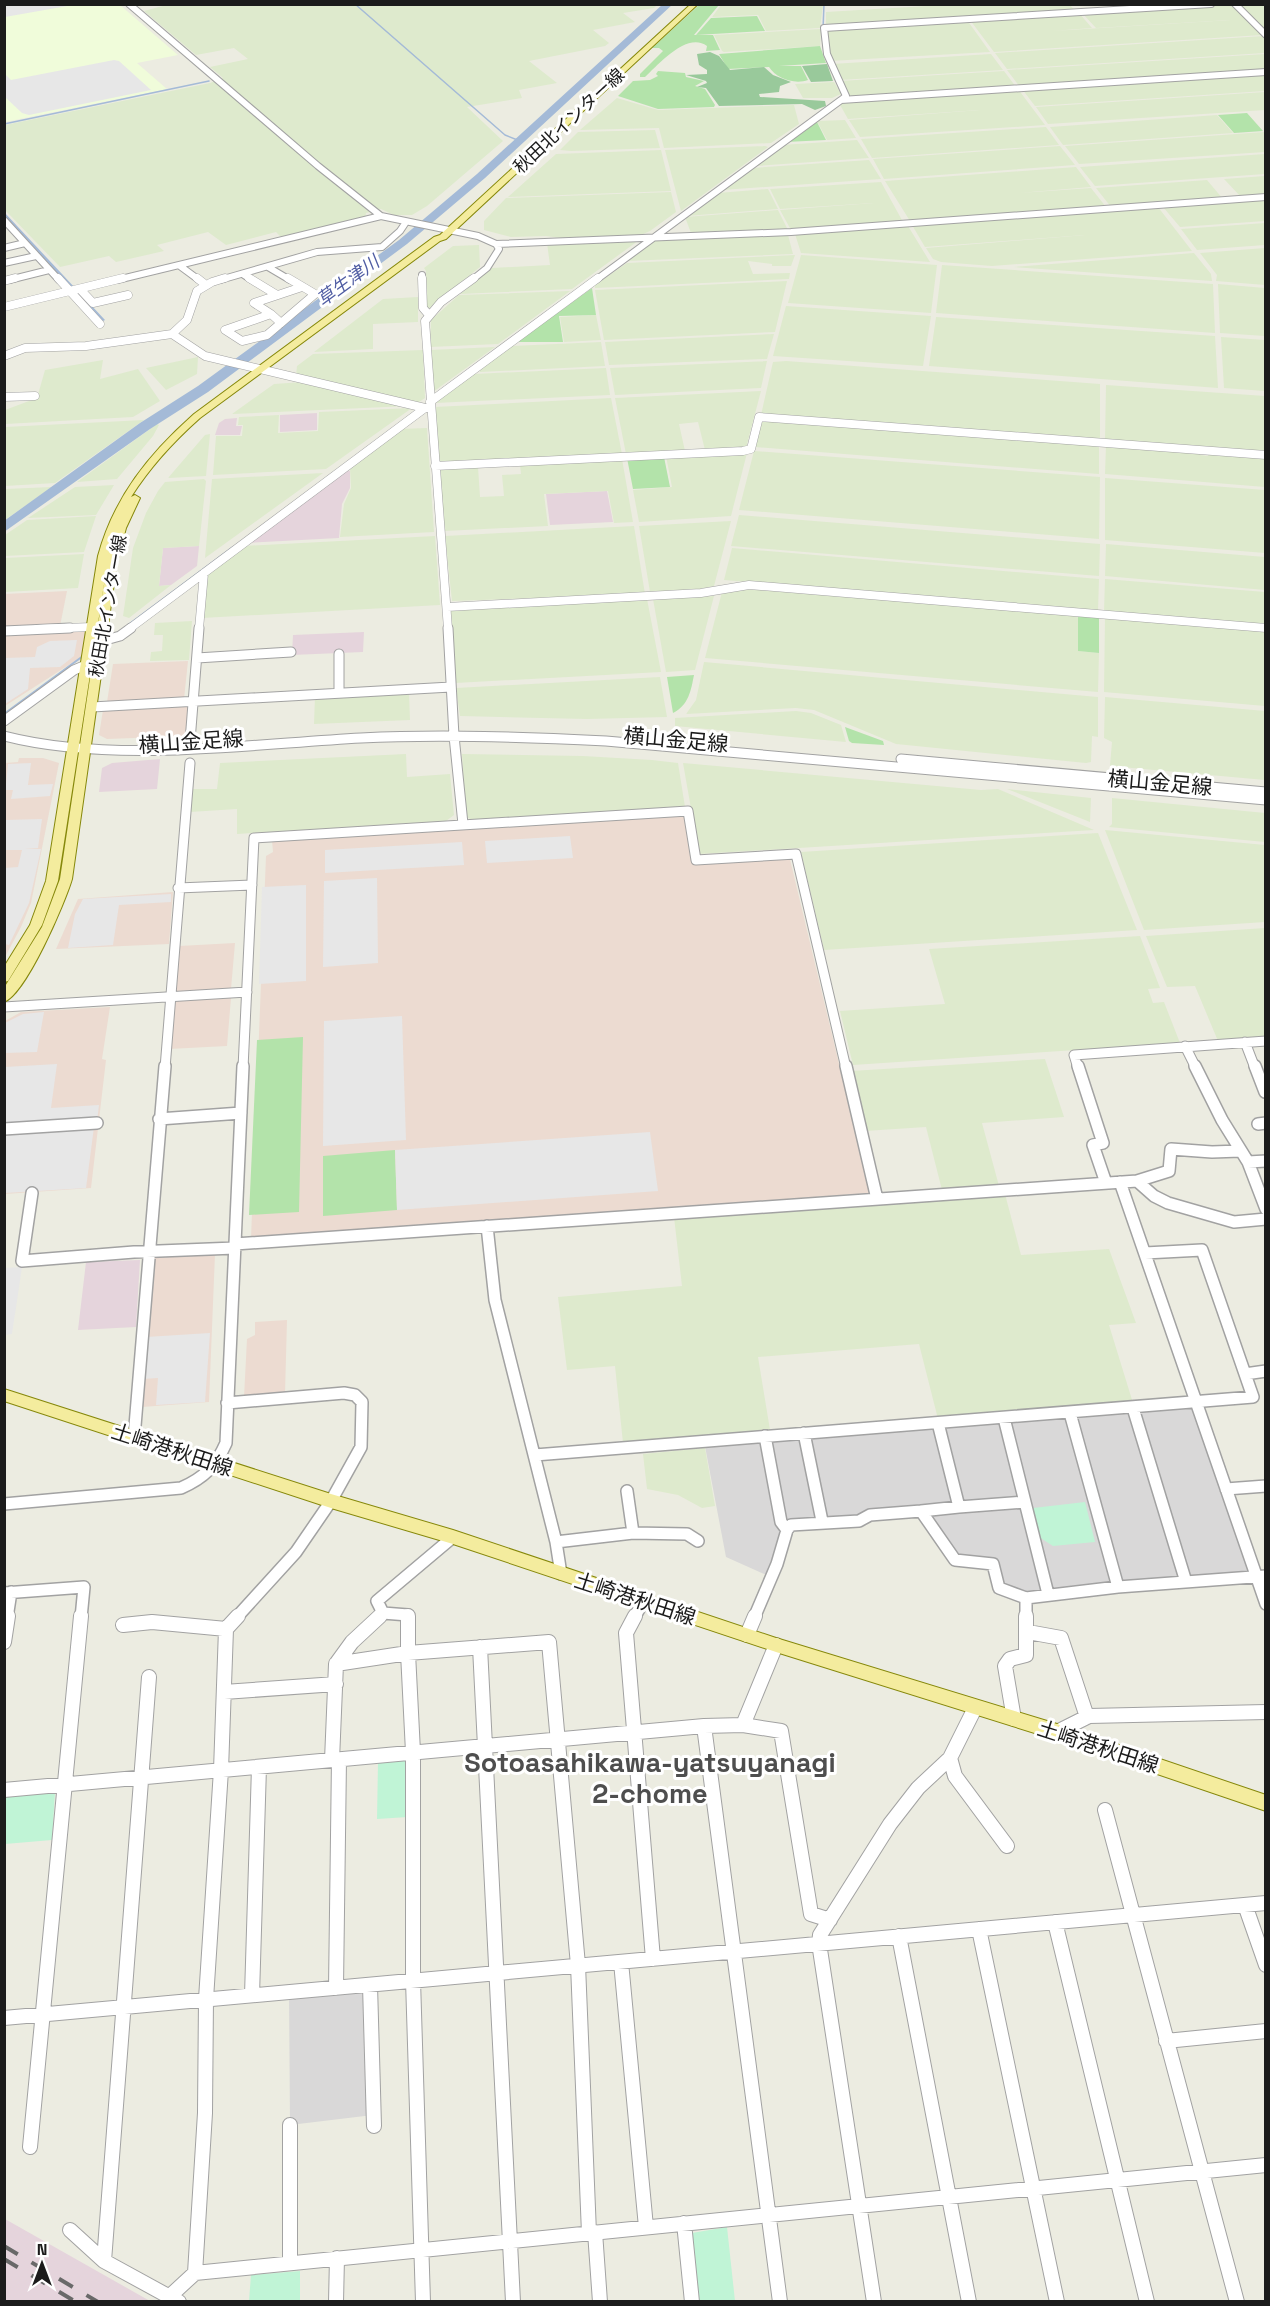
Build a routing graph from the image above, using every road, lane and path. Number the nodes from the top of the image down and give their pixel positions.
1 (129, 4) edge
2 (696, 4) edge
3 (1211, 4) edge
4 (1235, 4) edge
5 (1266, 35) edge
6 (1266, 72) edge
7 (841, 100) junction
8 (1266, 197) edge
9 (381, 216) junction
10 (5, 222) edge
11 (408, 222) junction
12 (13, 230) junction
13 (4, 232) edge
14 (447, 234) junction
15 (654, 236) junction
16 (25, 243) junction
17 (496, 244) junction
18 (4, 248) edge
19 (36, 256) junction
20 (4, 263) edge
21 (180, 266) junction
22 (268, 267) junction
23 (49, 270) junction
24 (244, 275) junction
25 (423, 275) dead end
26 (4, 281) edge
27 (206, 285) junction
28 (302, 287) junction
29 (74, 290) junction
30 (128, 295) dead end
31 (277, 295) junction
32 (4, 307) edge
33 (271, 314) junction
34 (429, 315) junction
35 (281, 323) junction
36 (100, 324) dead end
37 (172, 334) junction
38 (4, 356) edge
39 (265, 370) junction
40 (35, 396) dead end
41 (4, 397) edge
42 (427, 405) junction
43 (1266, 455) edge
44 (435, 466) junction
45 (204, 573) junction
46 (447, 607) junction
47 (92, 627) junction
48 (1266, 628) edge
49 (4, 631) edge
50 (103, 642) junction
51 (291, 652) dead end
52 (339, 654) dead end
53 (87, 657) junction
54 (197, 658) junction
55 (451, 687) junction
56 (339, 693) junction
57 (193, 701) junction
58 (92, 707) junction
59 (4, 721) edge
60 (454, 733) junction
61 (4, 736) edge
62 (190, 741) junction
63 (80, 749) junction
64 (190, 764) dead end
65 (1266, 792) edge
66 (1266, 800) edge
67 (463, 824) junction
68 (252, 885) junction
69 (178, 888) junction
70 (4, 978) edge
71 (247, 992) junction
72 (170, 997) junction
73 (4, 998) edge
74 (4, 1007) edge
75 (1266, 1041) edge
76 (1245, 1042) junction
77 (1185, 1046) junction
78 (1265, 1092) edge
79 (241, 1113) junction
80 (159, 1119) junction
81 (97, 1123) dead end
82 (4, 1129) edge
83 (1240, 1150) junction
84 (1266, 1161) edge
85 (1248, 1162) junction
86 (1137, 1181) junction
87 (1120, 1182) junction
88 (1106, 1183) junction
89 (32, 1193) dead end
90 (877, 1199) junction
91 (1266, 1209) edge
92 (1266, 1219) edge
93 (487, 1226) junction
94 (235, 1246) junction
95 (149, 1253) junction
96 (1144, 1253) junction
97 (1266, 1371) edge
98 (1245, 1374) junction
99 (4, 1395) edge
100 (227, 1403) junction
101 (1196, 1403) junction
102 (1133, 1408) junction
103 (1070, 1413) junction
104 (1004, 1418) junction
105 (938, 1423) junction
106 (804, 1433) junction
107 (765, 1436) junction
108 (134, 1438) junction
109 (534, 1455) junction
110 (217, 1465) junction
111 (1266, 1486) edge
112 (1226, 1489) junction
113 (627, 1491) dead end
114 (331, 1501) junction
115 (1025, 1502) junction
116 (4, 1504) edge
117 (959, 1507) junction
118 (921, 1511) junction
119 (822, 1521) junction
120 (787, 1530) junction
121 (633, 1533) junction
122 (453, 1537) junction
123 (698, 1540) dead end
124 (556, 1542) junction
125 (561, 1574) junction
126 (1261, 1577) edge
127 (1186, 1582) junction
128 (1118, 1587) junction
129 (8, 1592) edge
130 (1048, 1594) junction
131 (1026, 1598) junction
132 (643, 1602) junction
133 (1266, 1604) edge
134 (383, 1613) junction
135 (123, 1625) dead end
136 (226, 1629) junction
137 (1028, 1632) junction
138 (747, 1635) junction
139 (4, 1642) edge
140 (776, 1645) junction
141 (480, 1647) junction
142 (408, 1653) junction
143 (336, 1664) junction
144 (149, 1677) dead end
145 (336, 1684) junction
146 (224, 1692) junction
147 (975, 1708) junction
148 (1265, 1714) edge
149 (1087, 1717) junction
150 (1014, 1719) junction
151 (744, 1725) junction
152 (704, 1726) junction
153 (633, 1732) junction
154 (1057, 1732) junction
155 (558, 1739) junction
156 (485, 1746) junction
157 (413, 1752) junction
158 (950, 1758) junction
159 (336, 1760) junction
160 (259, 1767) junction
161 (221, 1770) junction
162 (141, 1777) junction
163 (63, 1784) junction
164 (4, 1790) edge
165 (1266, 1803) edge
166 (1105, 1810) dead end
167 (1007, 1846) dead end
168 (1266, 1903) edge
169 (1245, 1905) junction
170 (1132, 1915) junction
171 (830, 1920) junction
172 (1055, 1922) junction
173 (979, 1929) junction
174 (899, 1936) junction
175 (819, 1943) junction
176 (734, 1951) junction
177 (653, 1959) junction
178 (621, 1962) junction
179 (578, 1965) junction
180 (1266, 1965) edge
181 (497, 1973) junction
182 (413, 1980) junction
183 (370, 1984) junction
184 (336, 1988) junction
185 (252, 1995) junction
186 (206, 1999) junction
187 (124, 2007) junction
188 (43, 2014) junction
189 (4, 2018) edge
190 (1266, 2031) edge
191 (1166, 2041) junction
192 (290, 2126) dead end
193 (374, 2126) dead end
194 (30, 2147) dead end
195 (1266, 2165) edge
196 (1202, 2171) junction
197 (1119, 2180) junction
198 (1034, 2188) junction
199 (950, 2197) junction
200 (859, 2206) junction
201 (769, 2215) junction
202 (684, 2223) junction
203 (646, 2227) junction
204 (70, 2229) dead end
205 (592, 2233) junction
206 (510, 2241) junction
207 (423, 2250) junction
208 (337, 2258) junction
209 (104, 2261) junction
210 (290, 2263) junction
211 (195, 2272) junction
212 (174, 2299) edge
213 (336, 2301) edge
214 (423, 2301) edge
215 (513, 2301) edge
216 (600, 2301) edge
217 (692, 2301) edge
218 (780, 2301) edge
219 (874, 2301) edge
220 (969, 2301) edge
221 (1057, 2301) edge
222 (1147, 2301) edge
223 (1237, 2301) edge

1 - 9 street
2 - 14 main road, 秋田北インター線
3 - 7 street
4 - 5 street
6 - 7 street
7 - 15 street
8 - 15 street
9 - 11 street
9 - 21 street
10 - 12 street
11 - 14 street
11 - 22 street
12 - 13 street
12 - 16 street
14 - 17 street
14 - 39 main road, 秋田北インター線
15 - 17 street
15 - 42 street
16 - 18 street
16 - 19 street
17 - 34 street
19 - 20 street
19 - 23 street
21 - 27 street
21 - 29 street
22 - 24 street
22 - 28 street
23 - 26 street
23 - 29 street
24 - 27 street
24 - 31 street
25 - 34 street
27 - 37 street
28 - 31 street
28 - 35 street
29 - 30 street
29 - 32 street
29 - 36 street
31 - 33 street
33 - 35 street
33 - 35 street
34 - 42 street
37 - 38 street
37 - 39 street
39 - 42 street
39 - 47 main road, 秋田北インター線
39 - 50 main road, 秋田北インター線
40 - 41 street
42 - 44 street
42 - 45 street
43 - 44 street
44 - 46 street
45 - 50 street
45 - 54 street
46 - 48 street
46 - 55 street
47 - 49 street
47 - 53 main road, 秋田北インター線
50 - 58 main road, 秋田北インター線
51 - 54 street
52 - 56 street
53 - 59 street
53 - 63 main road, 秋田北インター線
54 - 57 street
55 - 56 street
55 - 60 street
56 - 57 street
57 - 58 street
57 - 62 street
58 - 63 main road, 秋田北インター線
60 - 62 street, 横山金足線
60 - 63 street, 横山金足線
60 - 65 street, 横山金足線
60 - 66 street, 横山金足線
60 - 67 street
61 - 63 street, 横山金足線
62 - 63 street, 横山金足線
63 - 70 main road, 秋田北インター線
63 - 73 main road, 秋田北インター線
64 - 69 street
67 - 68 street
67 - 90 street
68 - 69 street
68 - 71 street
69 - 72 street
71 - 72 street
71 - 79 street
72 - 74 street
72 - 80 street
75 - 76 street
76 - 77 street
76 - 78 street
77 - 83 street
77 - 88 street
79 - 80 street
79 - 94 street
80 - 95 street
81 - 82 street
83 - 85 street
83 - 86 street
84 - 85 street
85 - 91 street
86 - 87 street
86 - 92 street
87 - 88 street
87 - 96 street
88 - 90 street
89 - 95 street
90 - 93 street
93 - 94 street
93 - 109 street
94 - 95 street
94 - 100 street
95 - 108 street
96 - 98 street
96 - 101 street
97 - 98 street
98 - 101 street
99 - 108 main road, 土崎港秋田線
100 - 110 street
100 - 114 street
101 - 102 street
101 - 112 street
102 - 103 street
102 - 127 street
103 - 104 street
103 - 128 street
104 - 105 street
104 - 115 street
105 - 106 street
105 - 117 street
106 - 107 street
106 - 119 street
107 - 109 street
107 - 120 street
108 - 110 main road, 土崎港秋田線
109 - 124 street
110 - 114 main road, 土崎港秋田線
110 - 116 street
111 - 112 street
112 - 126 street
113 - 121 street
114 - 122 main road, 土崎港秋田線
114 - 136 street
115 - 117 street
115 - 130 street
117 - 118 street
118 - 119 street
118 - 131 street
119 - 120 street
120 - 138 street
121 - 123 street
121 - 124 street
122 - 125 main road, 土崎港秋田線
122 - 134 street
124 - 125 street
125 - 132 main road, 土崎港秋田線
126 - 127 street
126 - 133 street
127 - 128 street
128 - 130 street
129 - 139 street
129 - 163 street
130 - 131 street
131 - 137 street
132 - 138 main road, 土崎港秋田線
132 - 153 street
134 - 142 street
134 - 143 street
135 - 136 street
136 - 146 street
137 - 149 street
137 - 150 street
138 - 140 main road, 土崎港秋田線
140 - 147 main road, 土崎港秋田線
140 - 151 street
141 - 142 street
141 - 155 street
141 - 156 street
142 - 143 street
142 - 157 street
143 - 145 street
144 - 162 street
145 - 146 street
145 - 159 street
146 - 161 street
147 - 150 main road, 土崎港秋田線
147 - 158 street
148 - 149 street
149 - 154 street
150 - 154 main road, 土崎港秋田線
151 - 152 street
151 - 171 street
152 - 153 street
152 - 176 street
153 - 155 street
153 - 177 street
154 - 165 main road, 土崎港秋田線
155 - 156 street
155 - 179 street
156 - 157 street
156 - 181 street
157 - 159 street
157 - 182 street
158 - 167 street
158 - 171 street
159 - 160 street
159 - 184 street
160 - 161 street
160 - 185 street
161 - 162 street
161 - 186 street
162 - 163 street
162 - 187 street
163 - 164 street
163 - 188 street
166 - 170 street
168 - 169 street
169 - 170 street
169 - 180 street
170 - 172 street
170 - 191 street
171 - 175 street
172 - 173 street
172 - 197 street
173 - 174 street
173 - 198 street
174 - 175 street
174 - 199 street
175 - 176 street
175 - 200 street
176 - 177 street
176 - 201 street
177 - 178 street
178 - 179 street
178 - 203 street
179 - 181 street
179 - 205 street
181 - 182 street
181 - 206 street
182 - 183 street
182 - 207 street
183 - 184 street
183 - 193 street
184 - 185 street
185 - 186 street
186 - 187 street
186 - 211 street
187 - 188 street
187 - 209 street
188 - 189 street
188 - 194 street
190 - 191 street
191 - 196 street
192 - 210 street
195 - 196 street
196 - 197 street
196 - 223 street
197 - 198 street
197 - 222 street
198 - 199 street
198 - 221 street
199 - 200 street
199 - 220 street
200 - 201 street
200 - 219 street
201 - 202 street
201 - 218 street
202 - 203 street
202 - 217 street
203 - 205 street
204 - 209 street
205 - 206 street
205 - 216 street
206 - 207 street
206 - 215 street
207 - 208 street
207 - 214 street
208 - 210 street
208 - 213 street
209 - 212 street
210 - 211 street
211 - 212 street

